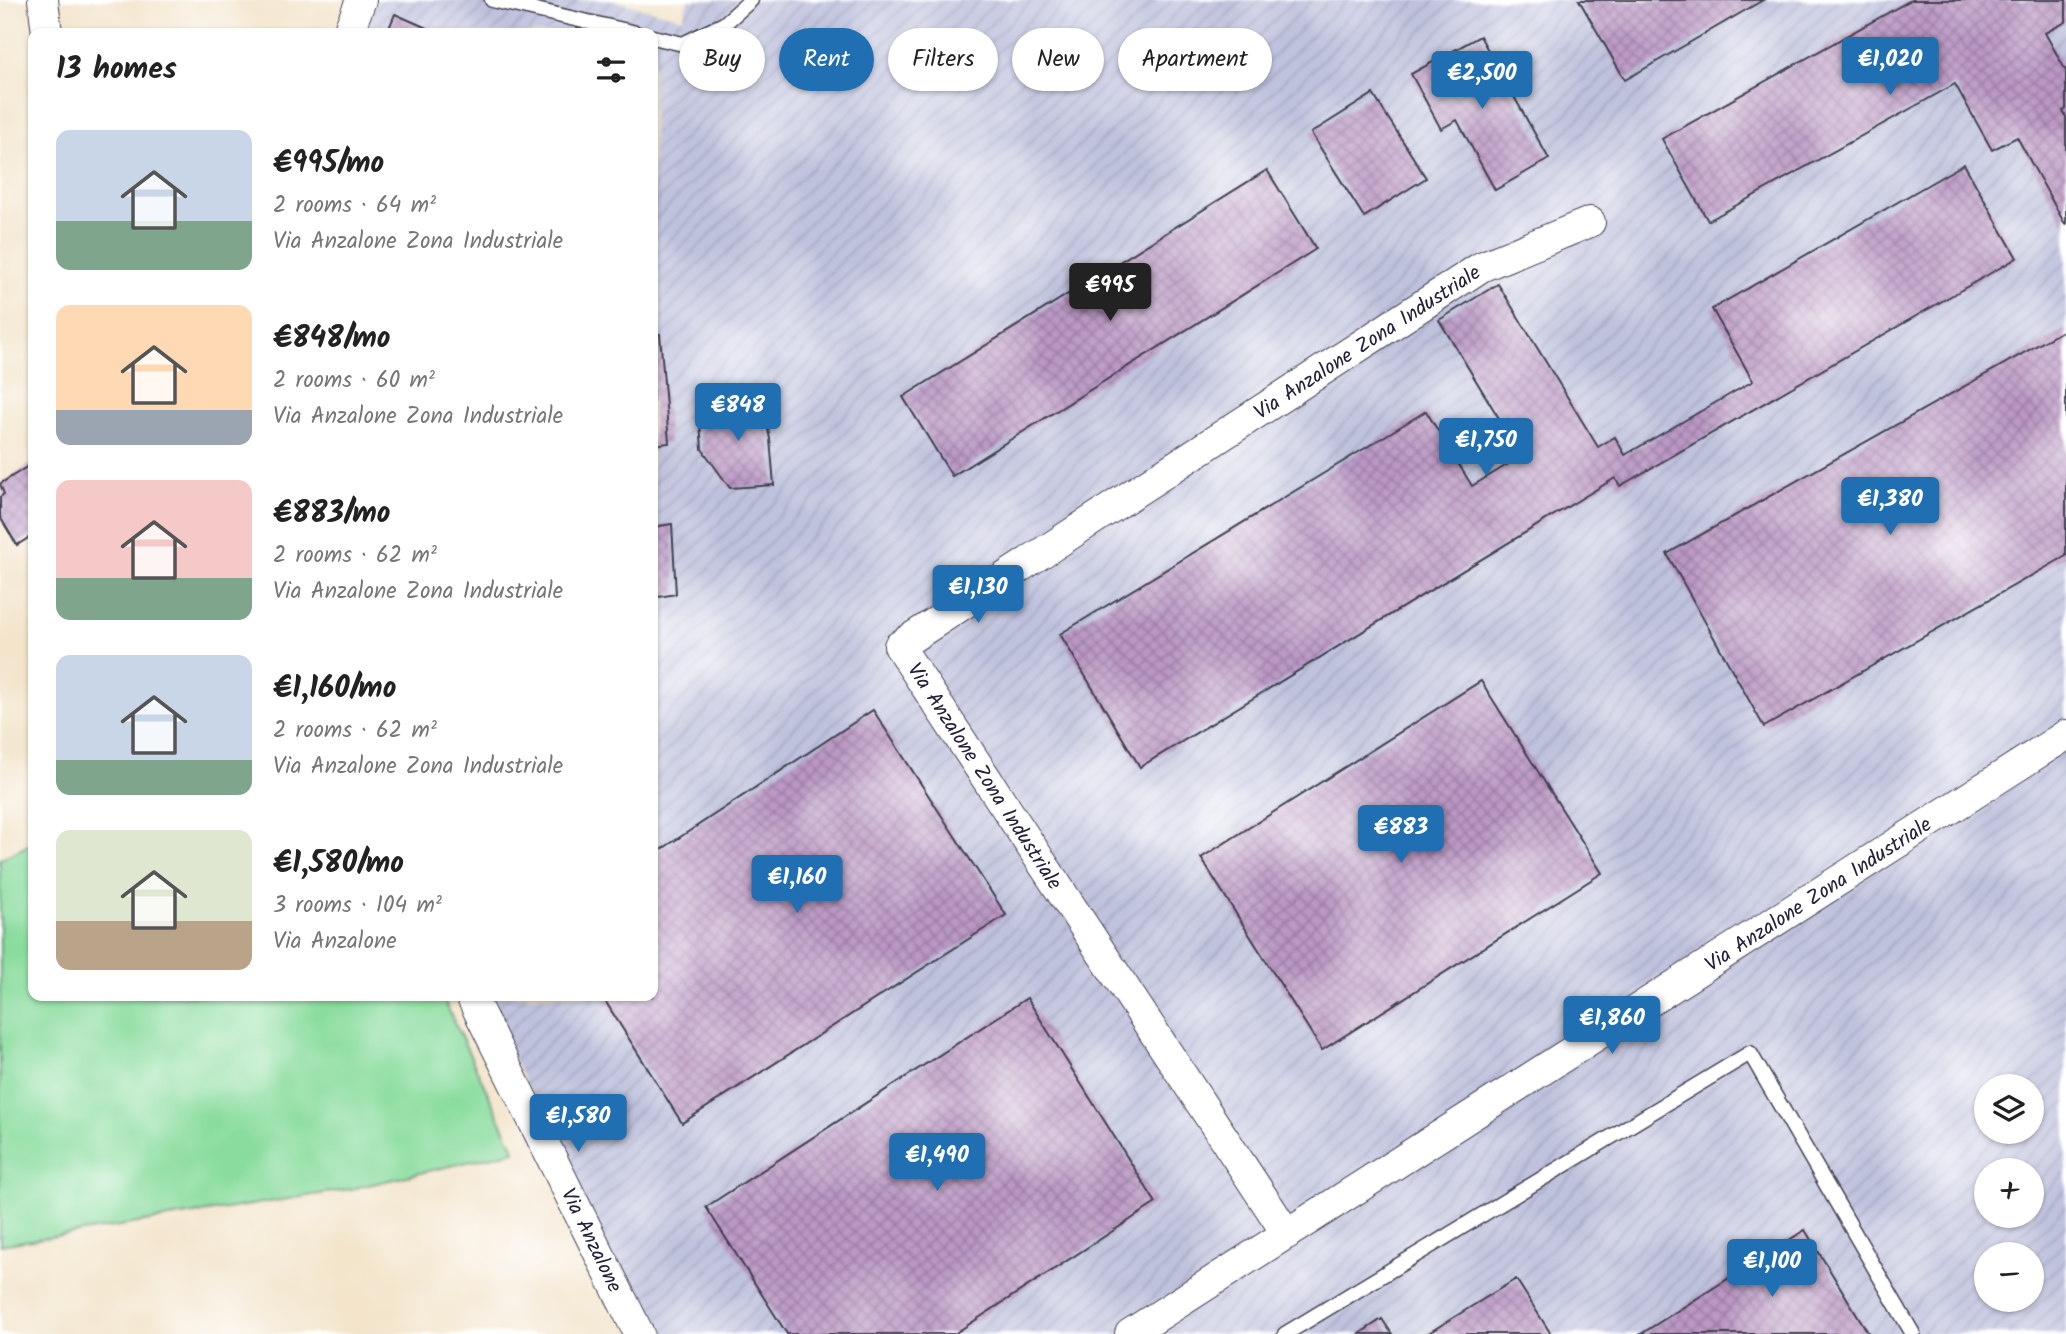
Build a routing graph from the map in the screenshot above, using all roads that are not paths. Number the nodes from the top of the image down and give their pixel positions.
1 (43, 0) edge
2 (361, 0) edge
3 (492, 0) edge
4 (751, 0) edge
5 (46, 28) edge
6 (350, 28) edge
7 (614, 28) edge
8 (658, 38) edge
9 (1590, 222) dead end
10 (2066, 735) edge
11 (473, 1001) edge
12 (1287, 1234) junction
13 (639, 1334) edge
14 (1130, 1334) edge
15 (1285, 1334) edge
16 (1913, 1334) edge

1 - 5 street
2 - 6 street
3 - 7 lane
4 - 8 lane
9 - 12 street, Via Anzalone Zona Industriale
10 - 12 street, Via Anzalone Zona Industriale
11 - 13 street, Via Anzalone
12 - 14 street, Via Anzalone Zona Industriale
15 - 16 lane

